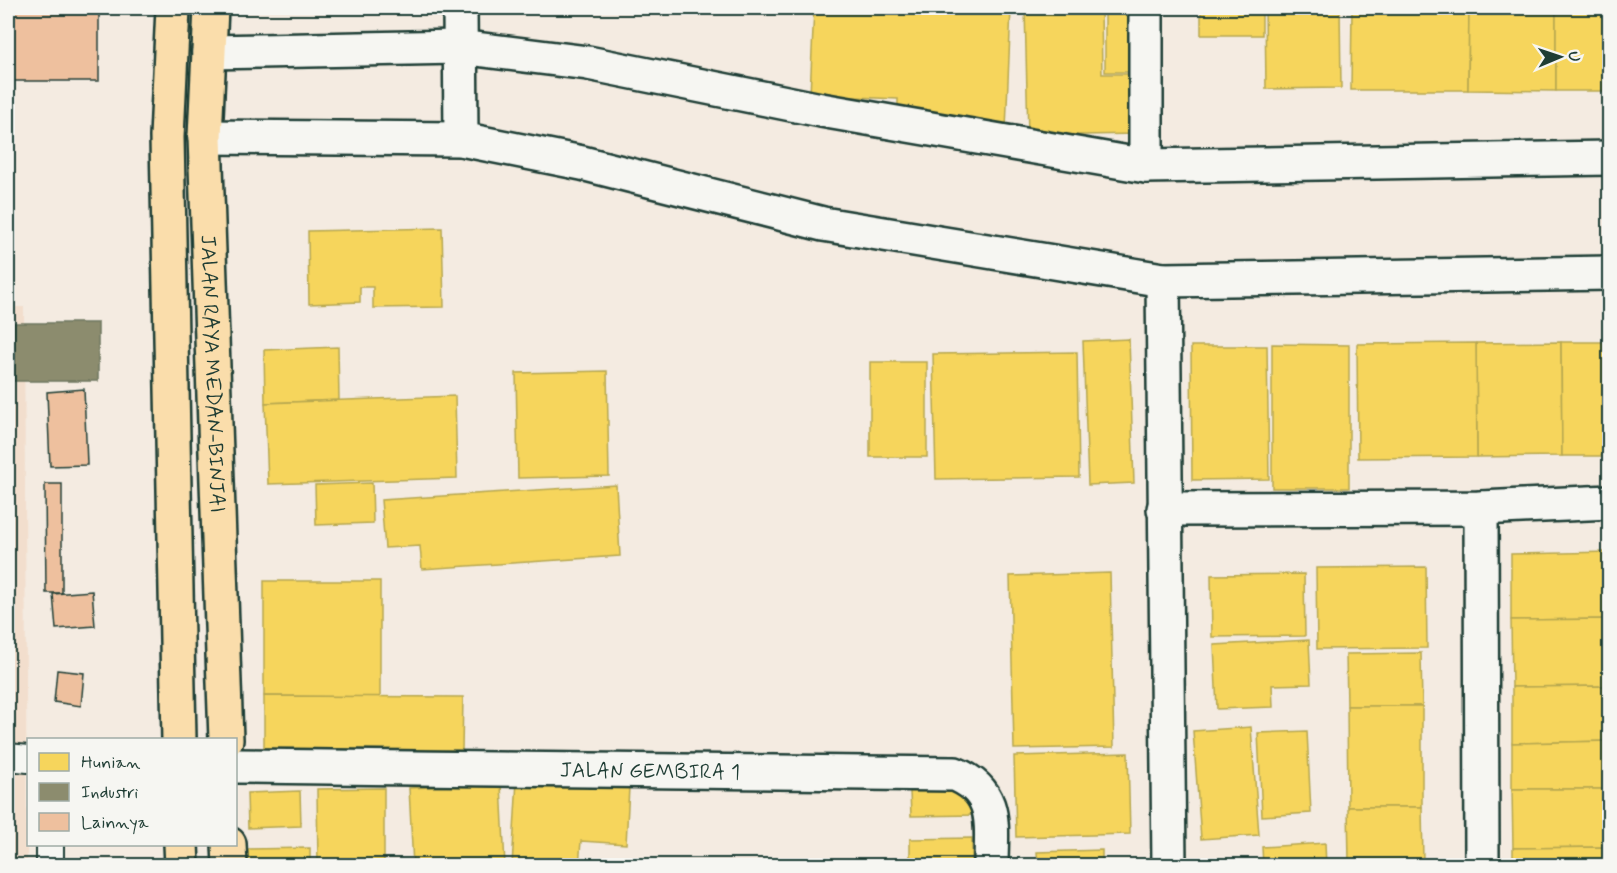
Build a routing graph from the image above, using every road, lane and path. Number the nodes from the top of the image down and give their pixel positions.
1 (173, 8) edge
2 (211, 8) edge
3 (460, 8) edge
4 (1146, 8) edge
5 (459, 47) junction
6 (209, 52) junction
7 (205, 137) junction
8 (461, 139) junction
9 (1610, 158) edge
10 (1146, 166) junction
11 (1610, 273) edge
12 (1163, 280) junction
13 (1610, 502) edge
14 (1481, 508) junction
15 (1164, 509) junction
16 (179, 738) edge
17 (226, 738) edge
18 (8, 757) edge
19 (27, 759) edge
20 (237, 766) edge
21 (50, 846) edge
22 (181, 846) edge
23 (229, 846) edge
24 (50, 866) edge
25 (182, 866) edge
26 (230, 866) edge
27 (992, 866) edge
28 (1169, 866) edge
29 (1482, 866) edge

1 - 16 highway, JALAN RAYA MEDAN-BINJAI
2 - 6 highway, JALAN RAYA MEDAN-BINJAI
3 - 5 street
4 - 10 street
5 - 6 street
5 - 8 street
5 - 10 street
6 - 7 highway, JALAN RAYA MEDAN-BINJAI
7 - 8 street
7 - 17 highway, JALAN RAYA MEDAN-BINJAI
8 - 12 street
9 - 10 street
11 - 12 street
12 - 15 street
13 - 14 street
14 - 15 street
14 - 29 street
15 - 28 street
18 - 19 lane
20 - 27 street, JALAN GEMBIRA 1
21 - 24 lane
22 - 25 highway
23 - 26 highway

